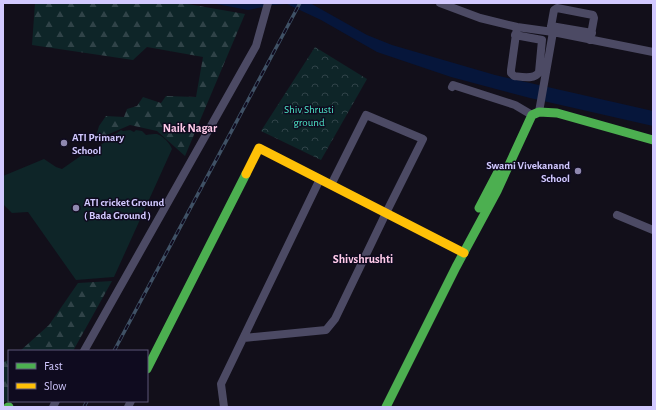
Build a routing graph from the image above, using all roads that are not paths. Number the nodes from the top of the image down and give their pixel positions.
1 (268, 3) edge
2 (440, 3) edge
3 (458, 6) edge
4 (552, 30) junction
5 (516, 31) junction
6 (591, 36) junction
7 (653, 52) edge
8 (544, 61) junction
9 (542, 73) junction
10 (452, 87) dead end
11 (535, 112) junction
12 (653, 140) edge
13 (320, 179) junction
14 (331, 185) junction
15 (386, 213) junction
16 (617, 216) dead end
17 (653, 230) edge
18 (461, 251) junction
19 (244, 338) junction
20 (85, 350) edge
21 (148, 367) edge
22 (224, 407) edge
23 (379, 407) edge
24 (386, 407) edge

1 - 20 street
2 - 3 street
3 - 5 street
4 - 5 street
4 - 6 street
4 - 6 street
4 - 8 street
5 - 8 street
5 - 9 street
6 - 7 street
8 - 9 street
9 - 11 street
10 - 11 street
11 - 12 street
11 - 18 street
13 - 14 street
13 - 19 street
13 - 21 street
14 - 15 street
14 - 15 street
15 - 18 street
15 - 19 street
16 - 17 street
18 - 23 street
18 - 24 street
19 - 22 street

